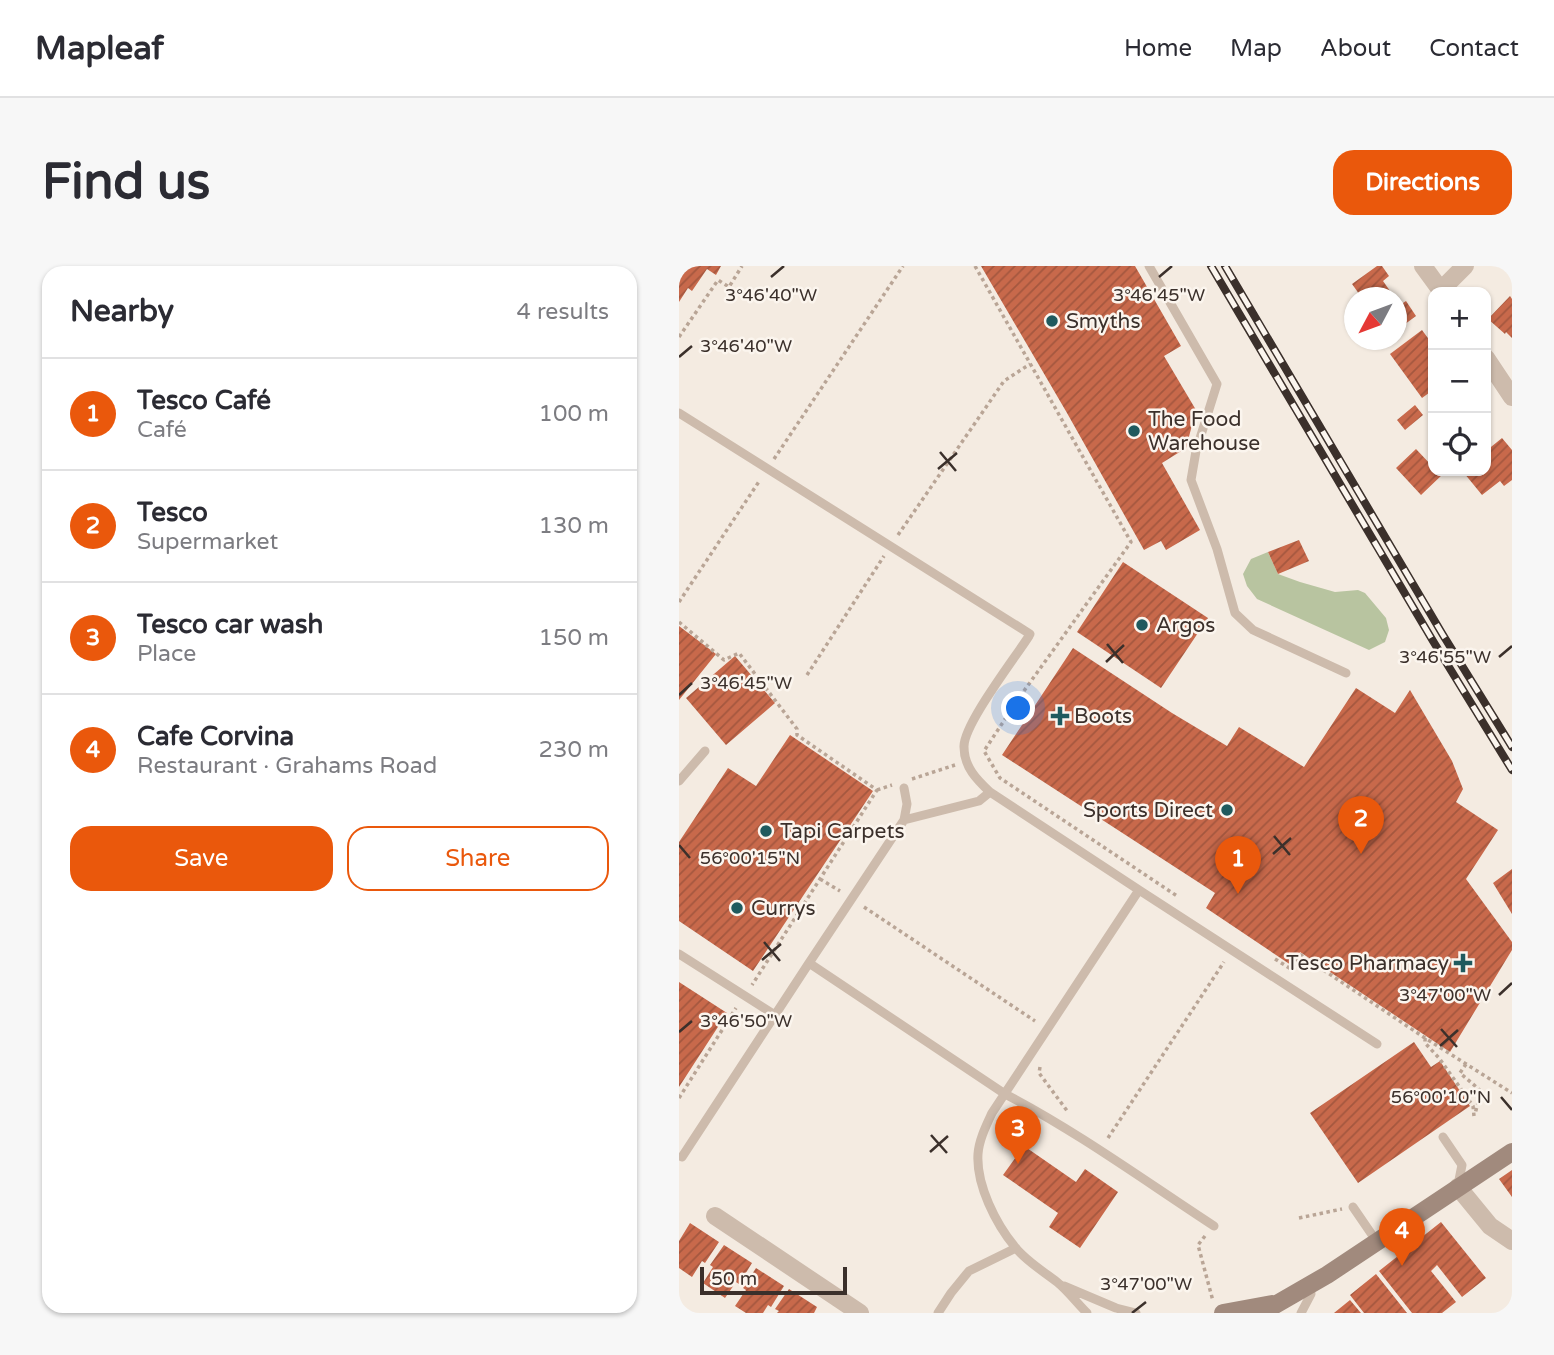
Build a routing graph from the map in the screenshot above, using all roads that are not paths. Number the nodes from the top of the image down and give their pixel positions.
1 (1149, 266) edge
2 (1423, 266) edge
3 (1465, 266) edge
4 (1438, 287) edge
5 (1445, 287) edge
6 (1491, 366) edge
7 (1512, 397) edge
8 (679, 412) edge
9 (1346, 673) dead end
10 (705, 751) dead end
11 (679, 781) edge
12 (904, 788) dead end
13 (990, 792) junction
14 (904, 820) junction
15 (1139, 890) junction
16 (679, 954) edge
17 (809, 963) junction
18 (775, 1015) junction
19 (1377, 1044) dead end
20 (1005, 1094) junction
21 (1443, 1137) dead end
22 (1512, 1152) edge
23 (682, 1157) dead end
24 (1458, 1187) junction
25 (1353, 1207) road end
26 (715, 1216) dead end
27 (1214, 1226) road end
28 (1512, 1241) edge
29 (1377, 1242) junction
30 (1016, 1248) junction
31 (1060, 1284) junction
32 (1310, 1285) junction
33 (1279, 1302) junction
34 (1218, 1307) edge
35 (860, 1313) edge
36 (938, 1313) edge
37 (1087, 1313) edge
38 (1136, 1313) edge
39 (1261, 1313) edge
40 (1301, 1313) edge

1 - 9 lane
2 - 4 street
3 - 5 street
6 - 7 street
8 - 13 lane
10 - 11 lane
12 - 14 lane
13 - 14 lane
13 - 15 lane
14 - 17 lane
15 - 19 lane
15 - 20 lane
16 - 18 lane
17 - 18 lane
17 - 20 lane
18 - 23 lane
20 - 27 lane
20 - 30 lane
21 - 24 lane
22 - 24 main road
24 - 28 street
24 - 29 main road
25 - 29 lane
26 - 35 street
29 - 32 main road
30 - 31 lane
30 - 36 lane
31 - 37 lane
31 - 38 lane
32 - 33 main road
32 - 40 lane
33 - 34 main road
33 - 39 main road

